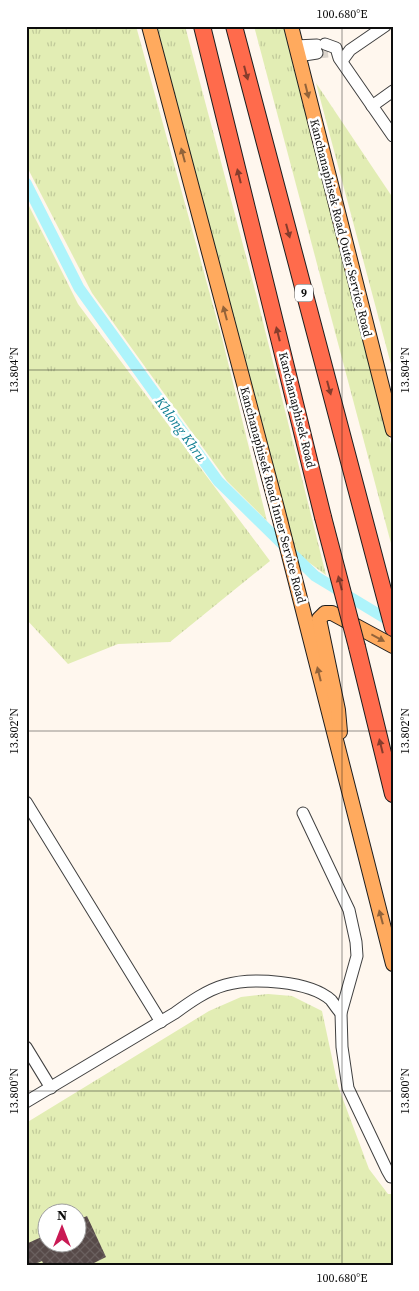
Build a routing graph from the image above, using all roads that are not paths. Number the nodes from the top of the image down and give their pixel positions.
1 (149, 26) edge
2 (202, 26) edge
3 (234, 26) edge
4 (291, 26) edge
5 (384, 26) edge
6 (297, 51) junction
7 (341, 59) junction
8 (393, 91) edge
9 (372, 106) junction
10 (393, 136) edge
11 (393, 430) edge
12 (393, 628) edge
13 (393, 646) edge
14 (343, 772) junction
15 (393, 794) edge
16 (26, 802) edge
17 (302, 813) dead end
18 (393, 964) edge
19 (340, 1012) junction
20 (161, 1022) junction
21 (26, 1047) edge
22 (51, 1088) junction
23 (26, 1102) edge
24 (393, 1178) edge

14 -> 1 main road, Kanchanaphisek Road Inner Service Road
15 -> 2 highway, Kanchanaphisek Road, bridge
3 -> 12 highway, 9
4 - 6 main road, Kanchanaphisek Road Outer Service Road
5 - 7 street
6 - 7 street
6 -> 11 main road, Kanchanaphisek Road Outer Service Road
7 - 9 street
8 - 9 street
9 - 10 street
14 -> 13 main road
18 -> 14 main road, Kanchanaphisek Road Inner Service Road
16 - 20 street
17 - 19 street
19 - 20 street
19 - 24 street
20 - 22 street
21 - 22 street
22 - 23 street

